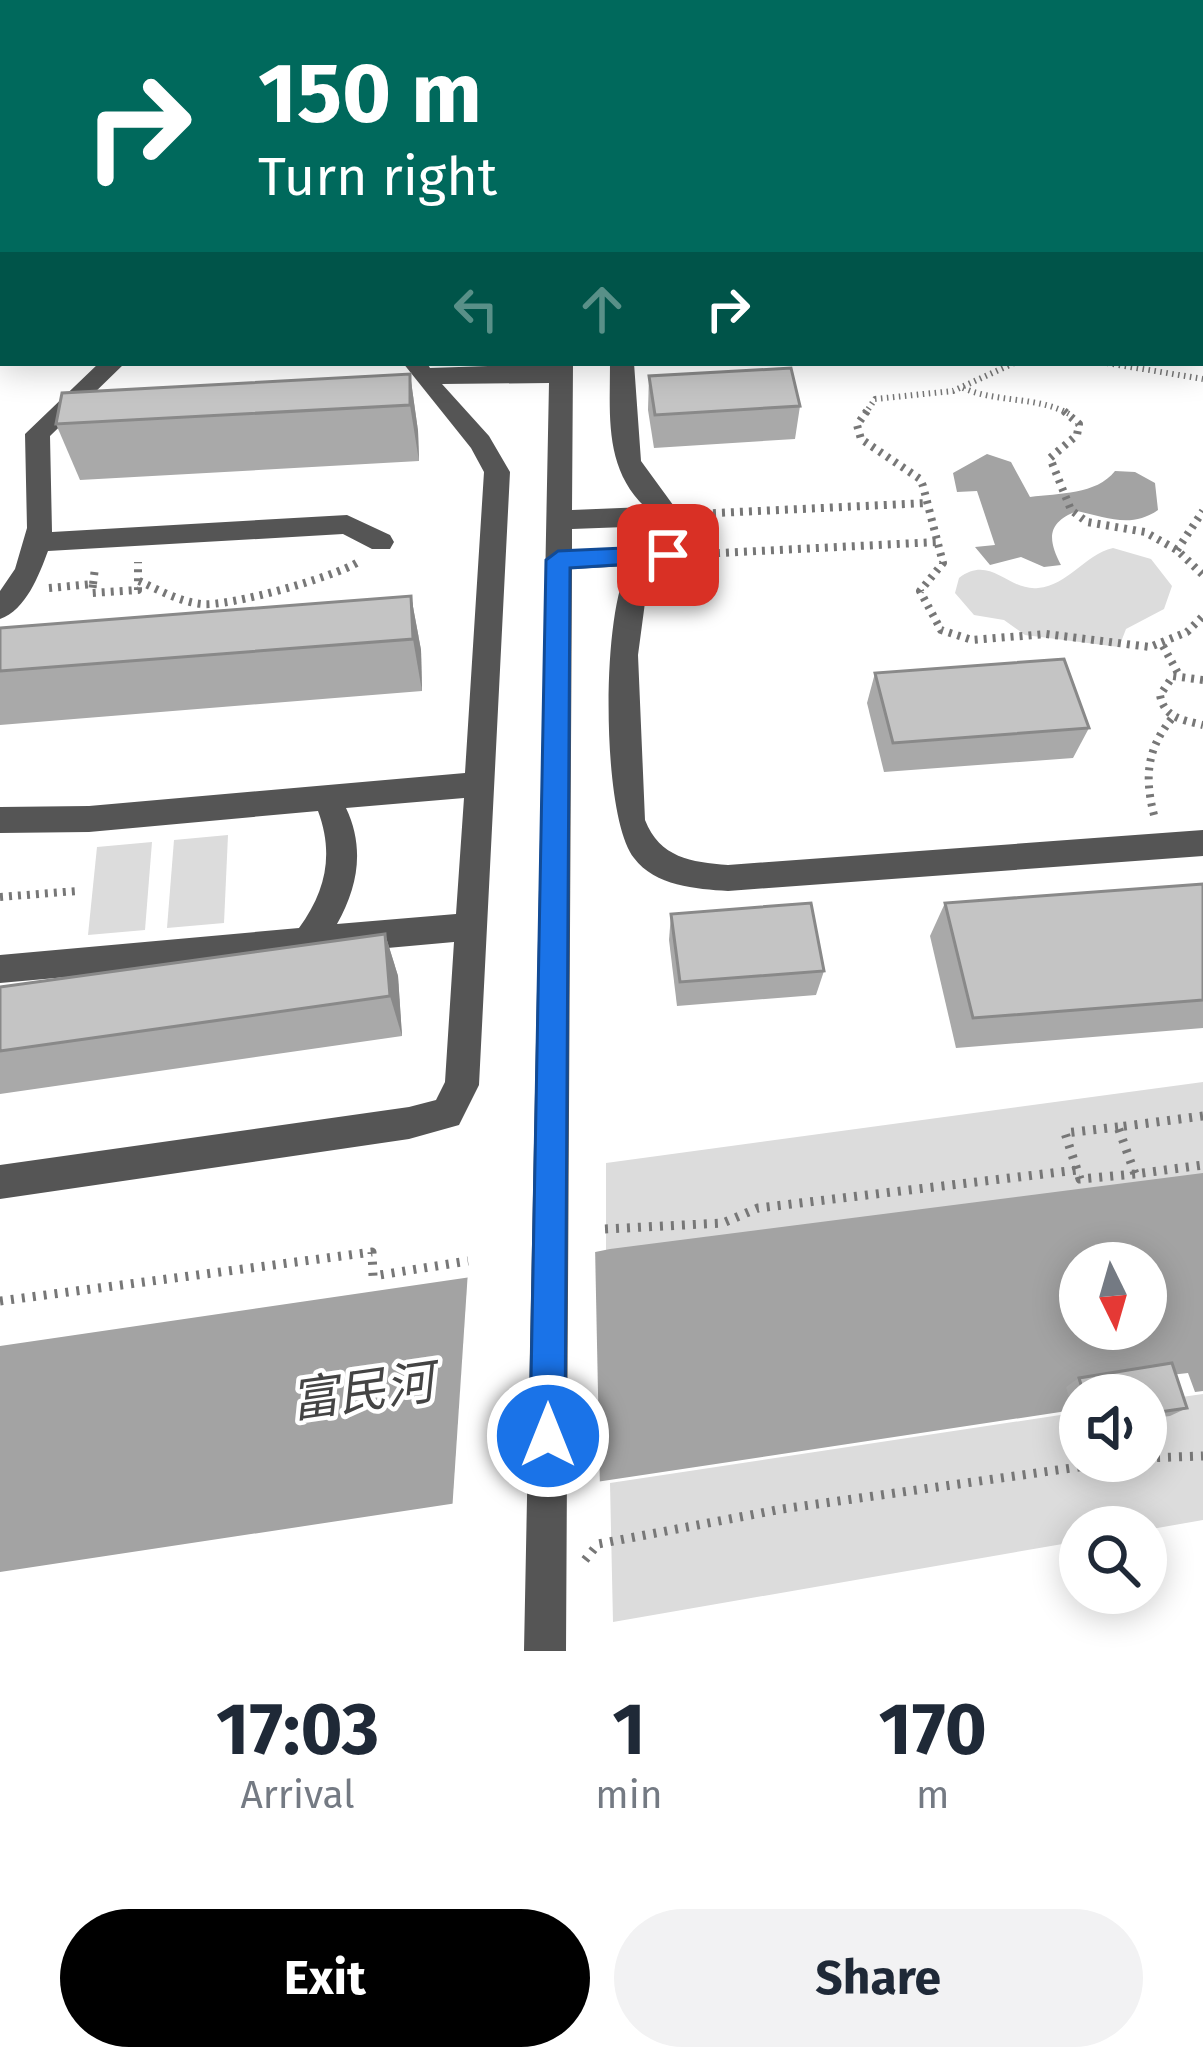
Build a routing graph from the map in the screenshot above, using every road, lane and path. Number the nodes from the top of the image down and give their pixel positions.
1 (110, 366) edge
2 (622, 366) edge
3 (1008, 366) edge
4 (1125, 366) edge
5 (561, 369) edge
6 (419, 370) edge
7 (1203, 379) edge
8 (962, 388) junction
9 (927, 502) junction
10 (1203, 511) edge
11 (663, 516) junction
12 (559, 520) junction
13 (39, 542) junction
14 (381, 542) joint
15 (938, 542) junction
16 (1178, 550) junction
17 (668, 555) junction
18 (558, 560) junction
19 (118, 564) dead end
20 (95, 566) dead end
21 (1203, 575) edge
22 (139, 581) junction
23 (0, 609) edge
24 (1203, 616) edge
25 (1163, 646) junction
26 (1179, 675) junction
27 (1203, 680) edge
28 (1173, 717) junction
29 (1203, 724) edge
30 (480, 784) junction
31 (327, 798) junction
32 (0, 820) edge
33 (1203, 843) edge
34 (1162, 846) junction
35 (77, 891) dead end
36 (0, 897) edge
37 (472, 926) junction
38 (308, 941) junction
39 (0, 969) edge
40 (1203, 1116) edge
41 (1118, 1127) junction
42 (1203, 1165) edge
43 (1077, 1169) junction
44 (1135, 1174) junction
45 (0, 1182) edge
46 (605, 1229) dead end
47 (468, 1261) dead end
48 (0, 1301) edge
49 (1203, 1456) edge
50 (1167, 1457) edge
51 (1059, 1470) edge
52 (546, 1610) junction
53 (545, 1651) edge

1 - 13 street
2 - 11 street
3 - 8 path
4 - 7 path
5 - 6 street
5 - 12 street
6 - 30 street
8 - 9 path
8 - 16 path
9 - 11 path
9 - 15 path
10 - 16 path
11 - 12 street
11 - 17 street
12 - 18 street
13 - 14 street
13 - 23 street
14 - 22 path
15 - 17 path
15 - 25 path
16 - 21 path
17 - 18 street
17 - 34 street
18 - 52 street
19 - 22 path
20 - 22 path
24 - 25 path
25 - 26 path
26 - 27 path
26 - 28 path
28 - 29 path
28 - 34 path
30 - 31 street
30 - 37 street
31 - 32 street
31 - 38 street
33 - 34 street
35 - 36 path
37 - 38 street
37 - 45 street
38 - 39 street
40 - 41 path
41 - 43 path
41 - 44 path
42 - 44 path
43 - 44 path
43 - 46 path
47 - 48 path
49 - 50 path
51 - 52 path
52 - 53 street

